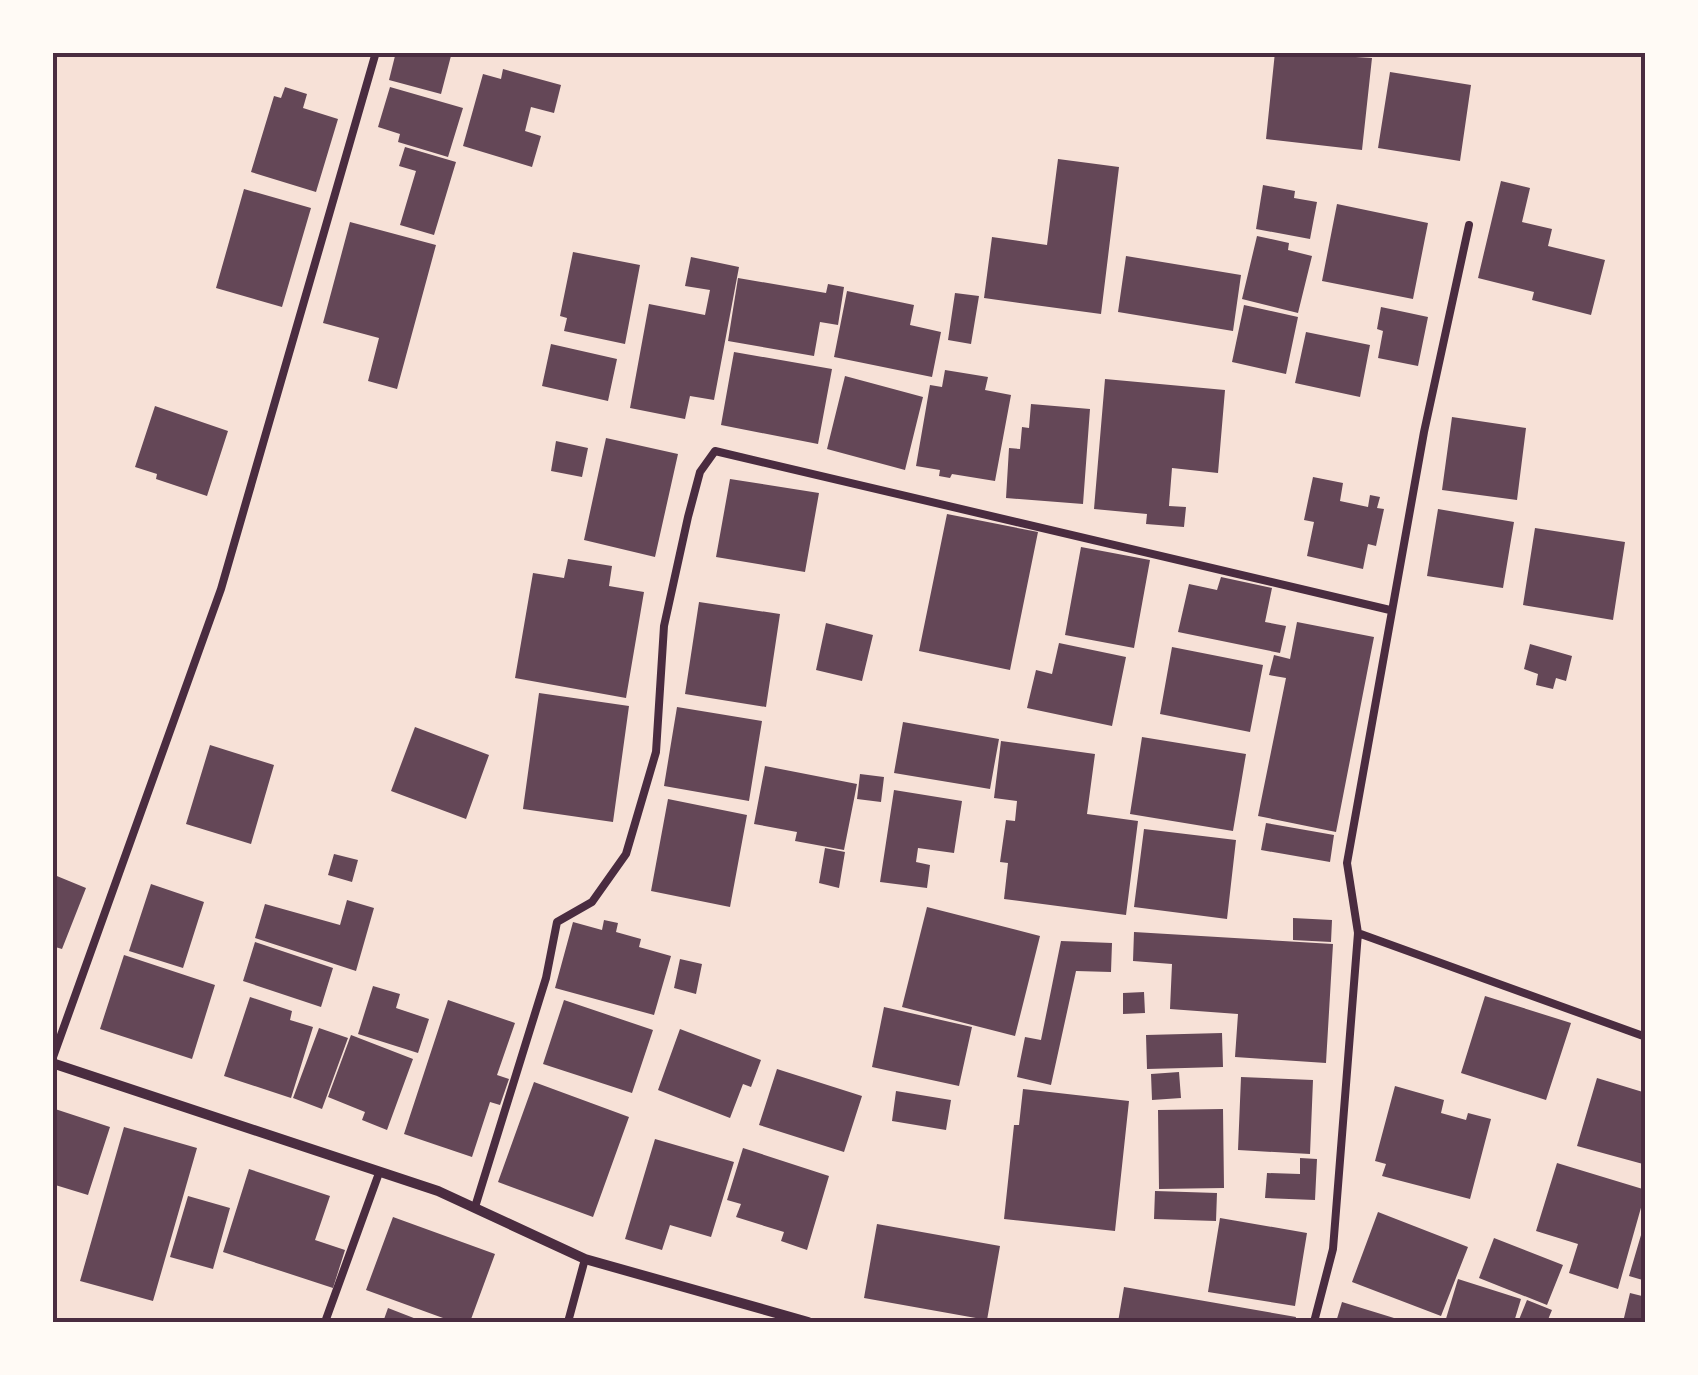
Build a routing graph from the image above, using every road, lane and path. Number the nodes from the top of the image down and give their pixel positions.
1 (376, 52) edge
2 (1470, 225) dead end
3 (1390, 610) junction
4 (1358, 934) junction
5 (1646, 1036) edge
6 (52, 1062) edge
7 (379, 1173) junction
8 (475, 1207) junction
9 (585, 1259) junction
10 (325, 1322) edge
11 (568, 1322) edge
12 (808, 1322) edge
13 (1314, 1322) edge

1 - 6 lane
2 - 3 lane
3 - 4 lane
3 - 8 lane
4 - 5 lane
4 - 13 lane
6 - 7 street
7 - 8 street
7 - 10 lane
8 - 9 street
9 - 11 lane
9 - 12 street

